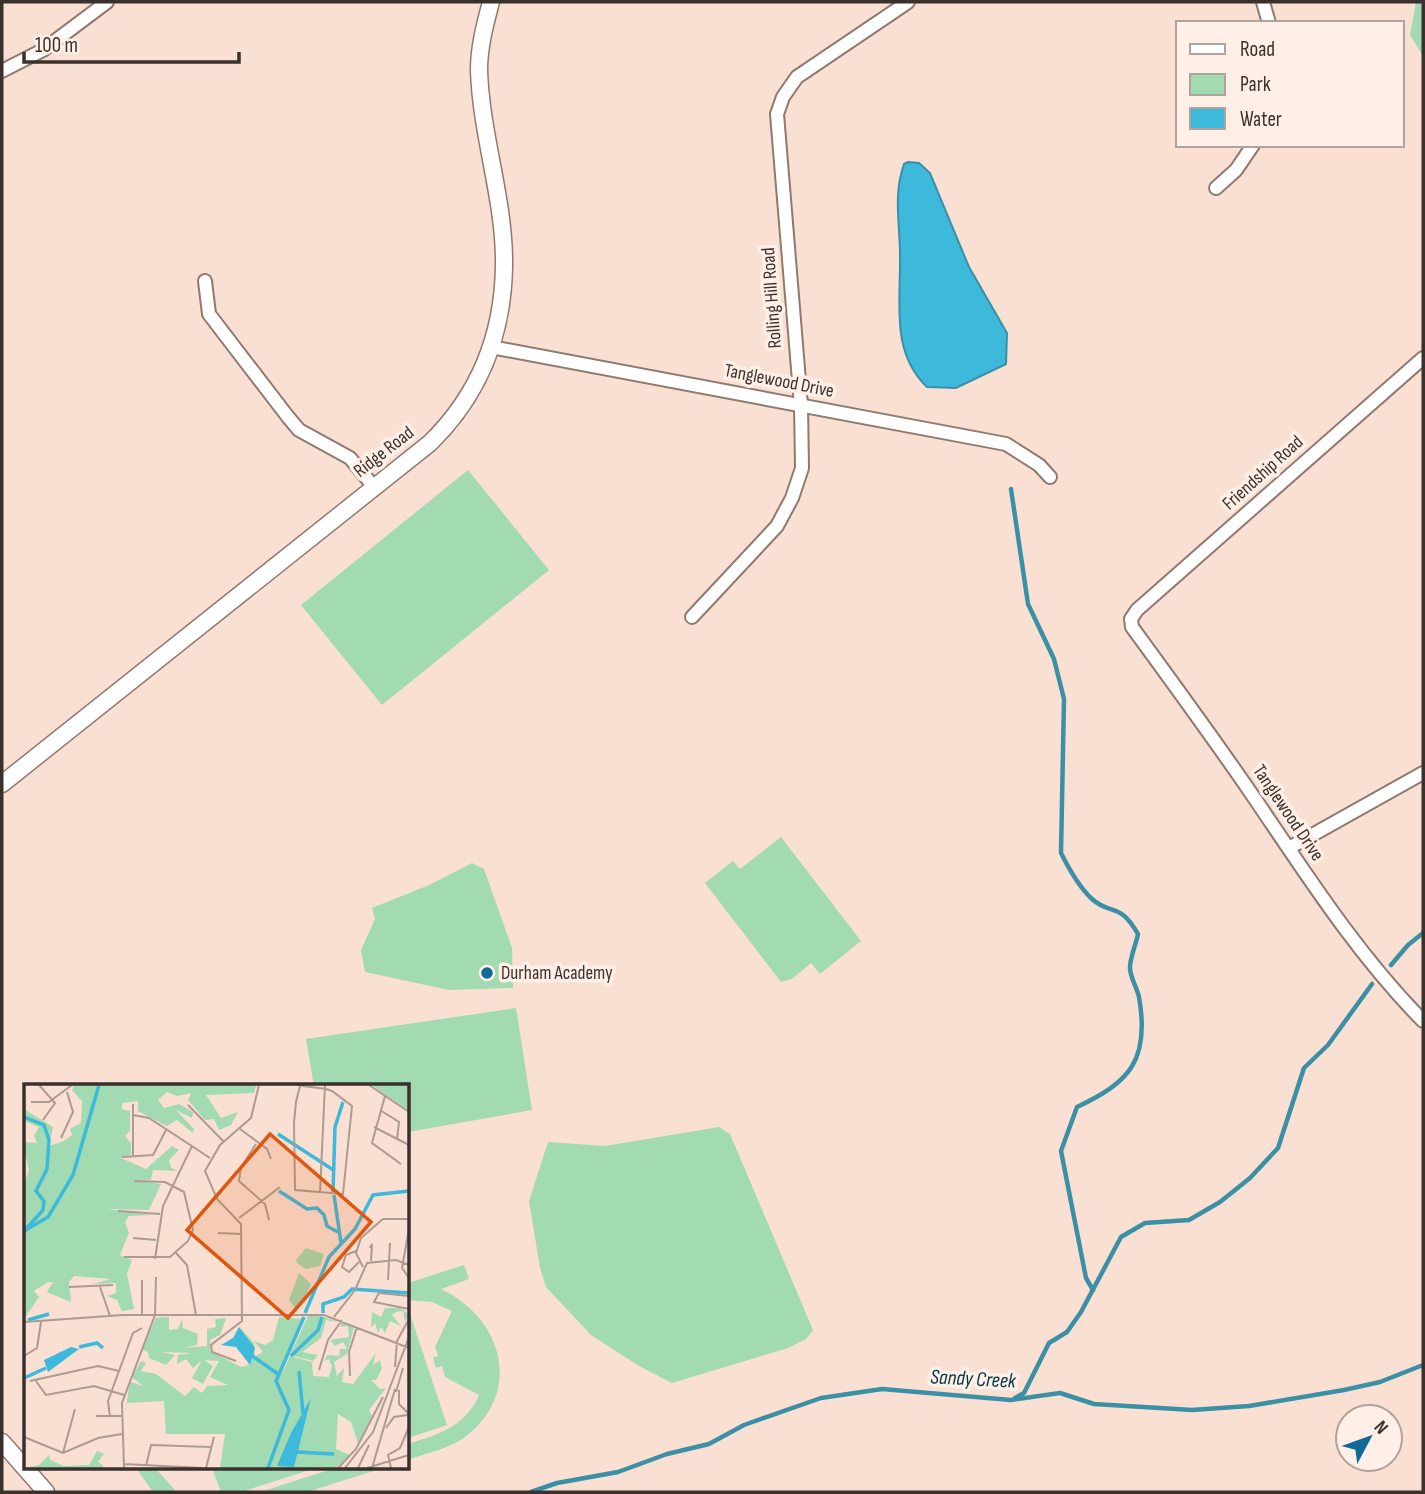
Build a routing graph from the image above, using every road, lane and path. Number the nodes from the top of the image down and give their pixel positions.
1 (107, 2) edge
2 (491, 2) edge
3 (908, 2) edge
4 (1263, 2) edge
5 (1268, 21) edge
6 (2, 71) edge
7 (1252, 147) edge
8 (1216, 188) dead end
9 (205, 281) dead end
10 (491, 347) junction
11 (1423, 358) edge
12 (801, 405) junction
13 (1049, 477) dead end
14 (373, 487) junction
15 (692, 617) dead end
16 (1131, 619) joint
17 (1423, 773) edge
18 (2, 784) edge
19 (1289, 848) junction
20 (1423, 1021) edge
21 (2, 1442) edge
22 (24, 1467) edge
23 (27, 1470) edge
24 (46, 1492) edge

1 - 6 street
2 - 10 street, Ridge Road
3 - 12 street, Rolling Hill Road
4 - 5 street
7 - 8 street
9 - 14 street
10 - 12 street, Tanglewood Drive
10 - 14 street, Ridge Road
11 - 16 street, Friendship Road
12 - 13 street, Tanglewood Drive
12 - 15 street, Rolling Hill Road
14 - 18 street, Ridge Road
16 - 19 street, Tanglewood Drive
17 - 19 street
19 - 20 street, Tanglewood Drive
21 - 22 street
23 - 24 street

